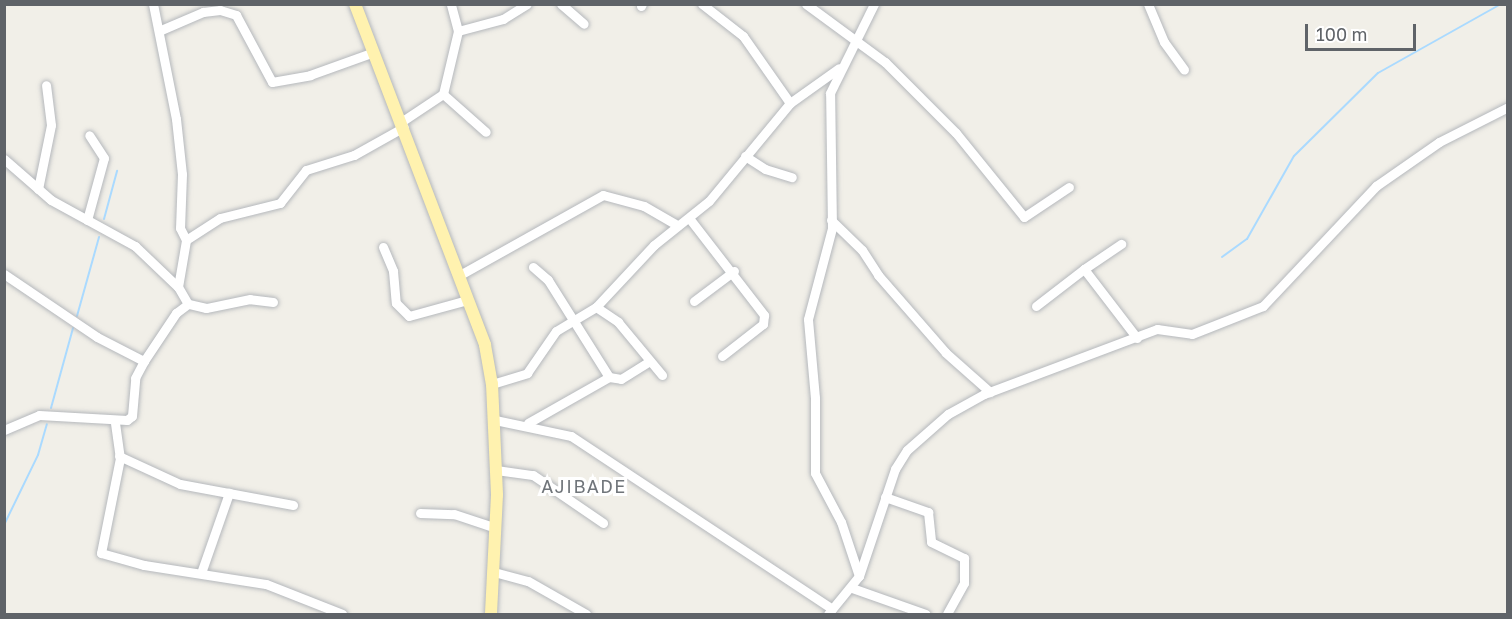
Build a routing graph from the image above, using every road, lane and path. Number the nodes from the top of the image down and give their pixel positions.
1 (153, 4) edge
2 (355, 4) edge
3 (451, 4) edge
4 (527, 4) edge
5 (561, 4) edge
6 (702, 4) edge
7 (806, 4) edge
8 (1148, 4) edge
9 (873, 5) edge
10 (584, 24) dead end
11 (161, 30) junction
12 (458, 31) junction
13 (856, 39) junction
14 (374, 52) junction
15 (841, 66) junction
16 (1184, 70) dead end
17 (46, 85) dead end
18 (444, 94) junction
19 (790, 103) junction
20 (1508, 107) edge
21 (402, 124) junction
22 (486, 132) dead end
23 (90, 135) dead end
24 (745, 156) junction
25 (4, 159) edge
26 (792, 177) dead end
27 (1069, 186) dead end
28 (38, 189) junction
29 (689, 218) junction
30 (87, 220) junction
31 (831, 220) junction
32 (678, 226) junction
33 (186, 240) junction
34 (1121, 244) dead end
35 (383, 247) dead end
36 (533, 267) dead end
37 (1084, 269) junction
38 (734, 272) junction
39 (4, 274) edge
40 (458, 276) junction
41 (178, 287) junction
42 (467, 300) junction
43 (694, 300) dead end
44 (273, 302) dead end
45 (188, 304) junction
46 (1036, 306) dead end
47 (596, 307) junction
48 (573, 319) junction
49 (1137, 338) junction
50 (722, 356) dead end
51 (144, 361) junction
52 (650, 361) junction
53 (662, 375) dead end
54 (609, 377) junction
55 (492, 384) junction
56 (990, 392) junction
57 (495, 420) junction
58 (9, 422) edge
59 (115, 423) junction
60 (528, 423) junction
61 (4, 430) edge
62 (119, 456) junction
63 (496, 470) junction
64 (229, 493) junction
65 (885, 497) junction
66 (293, 505) dead end
67 (420, 513) dead end
68 (603, 524) dead end
69 (496, 528) junction
70 (494, 572) junction
71 (201, 573) junction
72 (859, 576) junction
73 (852, 588) junction
74 (830, 612) edge
75 (492, 614) edge
76 (342, 615) edge
77 (586, 615) edge
78 (926, 615) edge
79 (946, 615) edge

1 - 11 street
2 - 14 main road
3 - 12 street
4 - 12 street
5 - 10 street
6 - 19 street
7 - 13 street
8 - 16 street
9 - 13 street
11 - 14 street
11 - 33 street
12 - 18 street
13 - 15 street
13 - 27 street
14 - 21 main road
15 - 19 street
15 - 31 street
17 - 28 street
18 - 21 street
18 - 22 street
19 - 24 street
20 - 49 street
21 - 33 street
21 - 40 main road
23 - 30 street
24 - 26 street
24 - 29 street
25 - 28 street
28 - 30 street
29 - 32 street
29 - 38 street
30 - 41 street
31 - 56 street
31 - 72 street
32 - 40 street
32 - 47 street
33 - 41 street
34 - 37 street
35 - 42 street
36 - 48 street
37 - 46 street
37 - 49 street
38 - 43 street
38 - 50 street
39 - 51 street
40 - 42 main road
41 - 45 street
42 - 55 main road
44 - 45 street
45 - 51 street
47 - 48 street
47 - 52 street
48 - 54 street
48 - 55 street
49 - 56 street
51 - 59 street
52 - 53 street
52 - 54 street
54 - 60 street
55 - 57 main road
56 - 65 street
57 - 60 street
57 - 63 main road
58 - 59 street
58 - 61 street
59 - 62 street
60 - 74 street
62 - 64 street
62 - 71 street
63 - 68 street
63 - 69 main road
64 - 66 street
64 - 71 street
65 - 72 street
65 - 79 street
67 - 69 street
69 - 70 main road
70 - 75 main road
70 - 77 street
71 - 76 street
72 - 73 street
73 - 74 street
73 - 78 street

